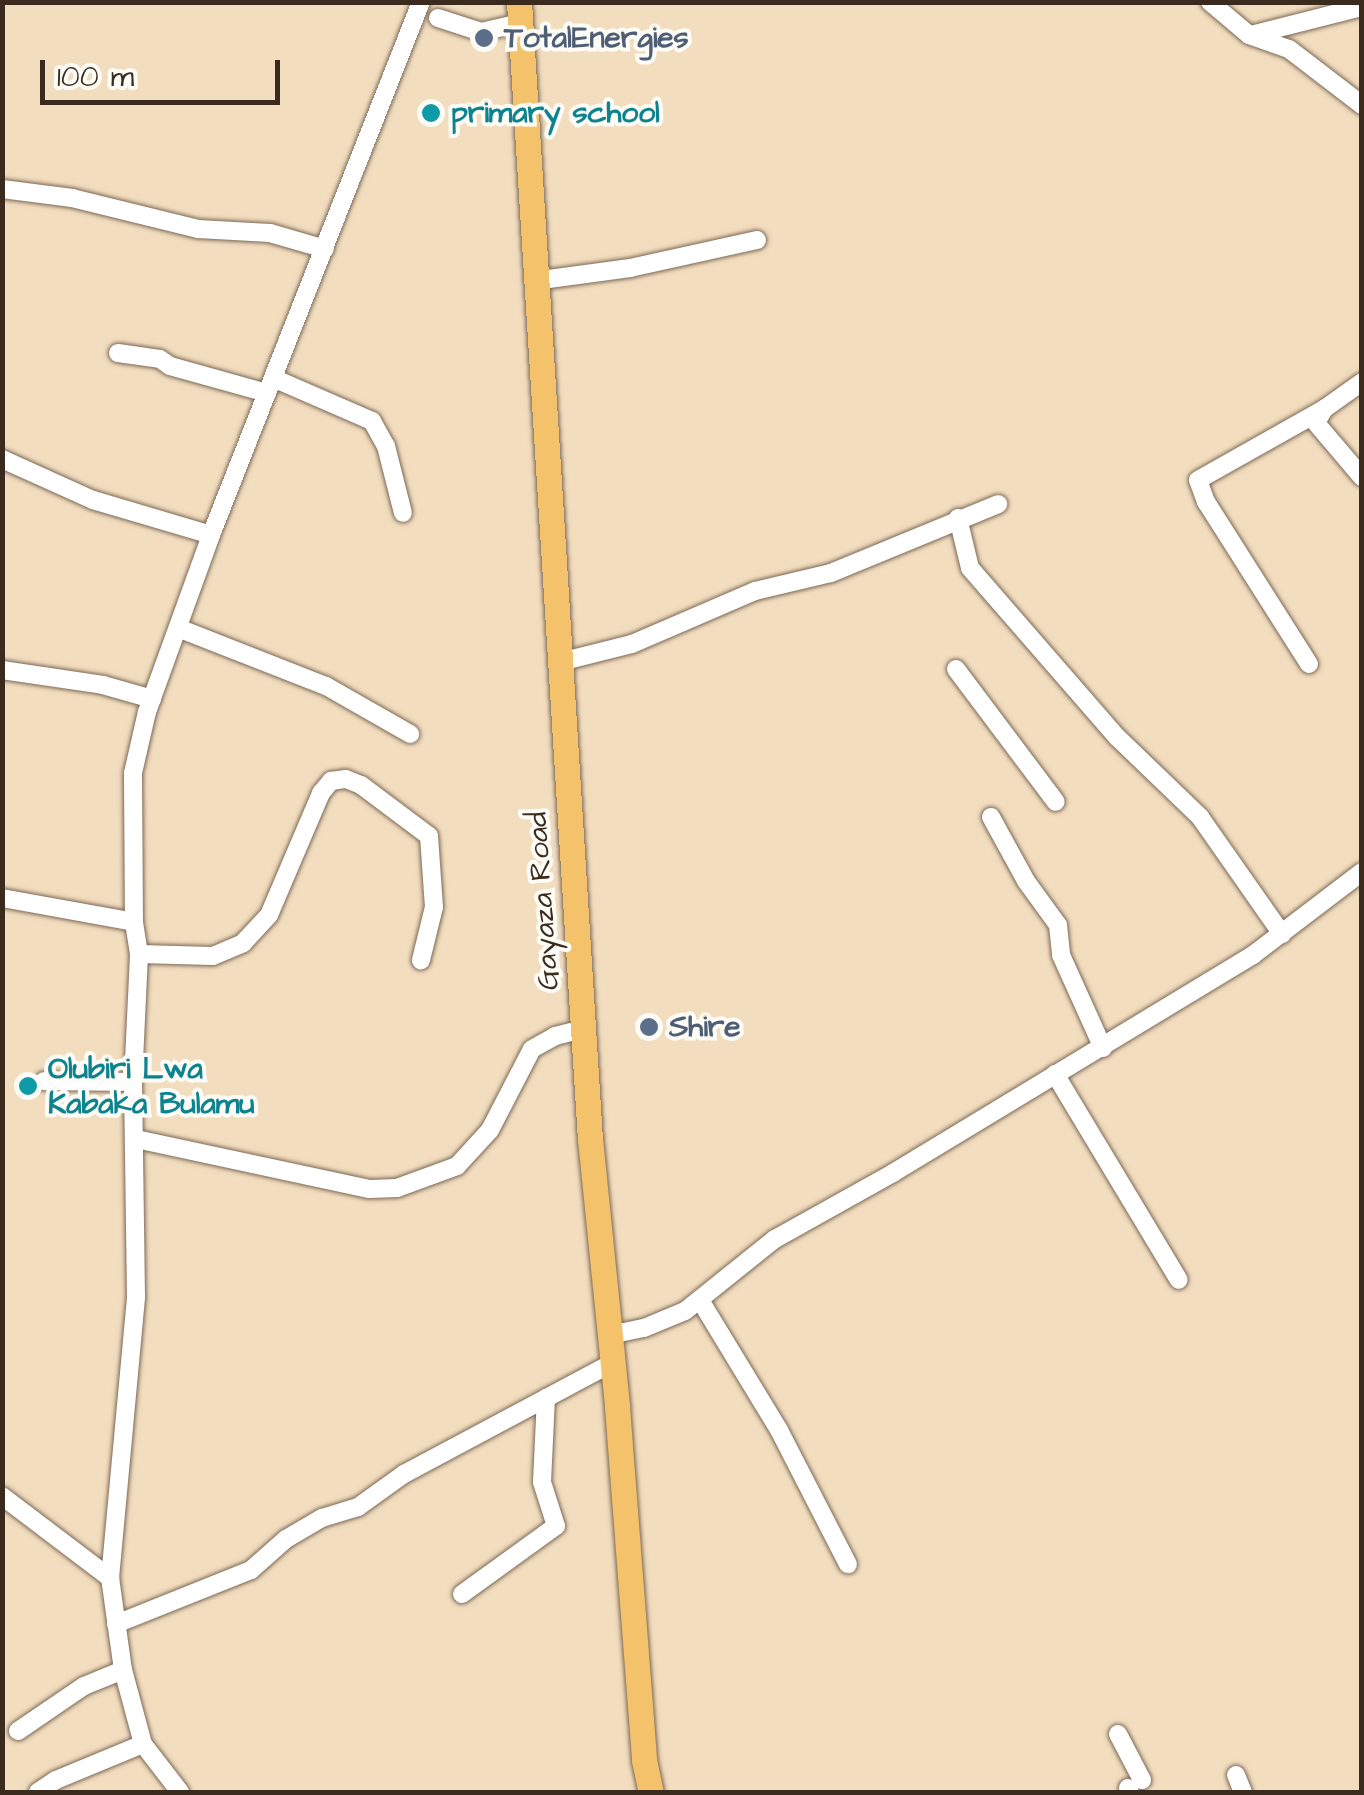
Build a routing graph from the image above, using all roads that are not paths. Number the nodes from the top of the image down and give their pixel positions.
1 (421, 2) edge
2 (1210, 2) edge
3 (1362, 7) edge
4 (520, 13) edge
5 (438, 18) dead end
6 (1249, 35) junction
7 (1362, 105) edge
8 (2, 189) edge
9 (757, 240) dead end
10 (325, 249) junction
11 (534, 281) junction
12 (118, 353) dead end
13 (1362, 382) edge
14 (270, 386) junction
15 (1324, 409) junction
16 (2, 460) edge
17 (1362, 477) edge
18 (998, 504) dead end
19 (403, 512) dead end
20 (958, 518) junction
21 (211, 536) junction
22 (178, 628) junction
23 (560, 662) junction
24 (1309, 664) dead end
25 (956, 669) dead end
26 (2, 670) edge
27 (152, 699) junction
28 (410, 734) dead end
29 (1056, 802) dead end
30 (991, 816) dead end
31 (1362, 872) edge
32 (2, 898) edge
33 (134, 922) junction
34 (1282, 934) junction
35 (139, 954) junction
36 (421, 960) dead end
37 (584, 1028) junction
38 (1103, 1048) junction
39 (1055, 1074) junction
40 (44, 1081) dead end
41 (132, 1082) junction
42 (136, 1140) junction
43 (1179, 1280) dead end
44 (700, 1300) junction
45 (610, 1335) junction
46 (612, 1363) junction
47 (546, 1398) junction
48 (2, 1496) edge
49 (848, 1564) dead end
50 (110, 1578) junction
51 (462, 1594) dead end
52 (116, 1624) junction
53 (123, 1670) junction
54 (18, 1731) dead end
55 (1118, 1734) dead end
56 (142, 1744) junction
57 (1134, 1787) edge
58 (38, 1792) edge
59 (180, 1792) edge
60 (651, 1792) edge

1 - 10 street
2 - 6 street
3 - 6 street
4 - 5 street
4 - 11 main road, Gayaza Road
6 - 7 street
8 - 10 street
9 - 11 street
10 - 14 street
11 - 23 main road, Gayaza Road
12 - 14 street
13 - 15 street
14 - 19 street
14 - 21 street
15 - 17 street
15 - 24 street
16 - 21 street
18 - 20 street
20 - 23 street
20 - 34 street
21 - 22 street
22 - 27 street
22 - 28 street
23 - 37 main road, Gayaza Road
25 - 29 street
26 - 27 street
27 - 33 street
30 - 38 street
31 - 34 street
32 - 33 street
33 - 35 street
34 - 38 street
35 - 36 street
35 - 41 street
37 - 42 street
37 - 45 main road, Gayaza Road
38 - 39 street
39 - 43 street
39 - 44 street
40 - 41 street
41 - 42 street
42 - 50 street
44 - 45 street
44 - 49 street
45 - 46 main road, Gayaza Road
46 - 47 street
46 - 60 main road, Gayaza Road
47 - 51 street
47 - 52 street
48 - 50 street
50 - 52 street
52 - 53 street
53 - 54 street
53 - 56 street
55 - 57 street
56 - 58 street
56 - 59 street

